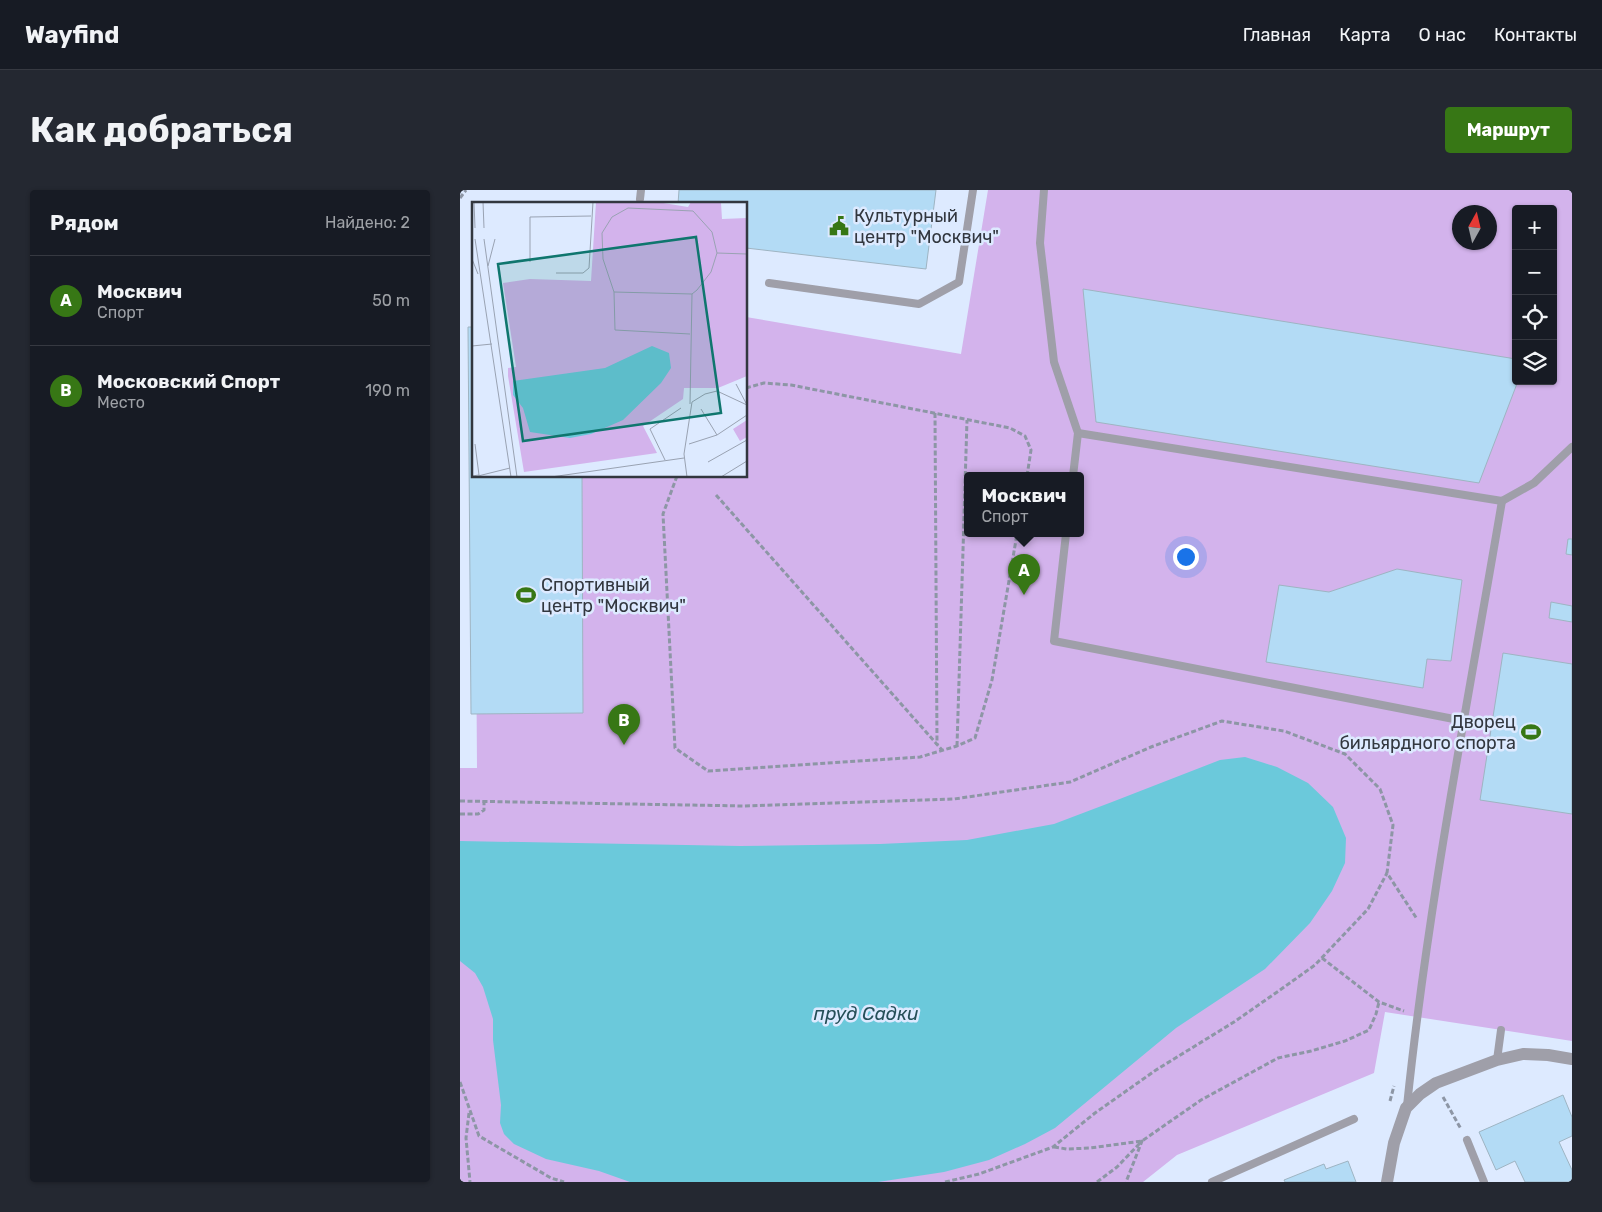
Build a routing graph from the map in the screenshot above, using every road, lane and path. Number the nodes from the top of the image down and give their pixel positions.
1 (466, 190) edge
2 (641, 190) edge
3 (973, 190) edge
4 (1044, 190) edge
5 (460, 198) edge
6 (640, 199) dead end
7 (769, 283) dead end
8 (748, 387) edge
9 (934, 413) junction
10 (967, 420) junction
11 (1078, 433) junction
12 (1572, 447) edge
13 (965, 472) edge
14 (1027, 472) edge
15 (1073, 472) edge
16 (676, 478) edge
17 (716, 495) dead end
18 (1502, 501) junction
19 (964, 518) edge
20 (1016, 537) edge
21 (1066, 537) edge
22 (1464, 721) junction
23 (937, 745) junction
24 (957, 746) junction
25 (942, 750) junction
26 (460, 800) edge
27 (484, 800) junction
28 (460, 814) edge
29 (1387, 873) junction
30 (1428, 937) junction
31 (1322, 958) junction
32 (1379, 1002) junction
33 (1416, 1017) junction
34 (1501, 1030) dead end
35 (1496, 1060) junction
36 (1572, 1060) edge
37 (460, 1082) edge
38 (1440, 1092) dead end
39 (1406, 1108) junction
40 (470, 1112) junction
41 (1354, 1119) dead end
42 (1467, 1140) joint
43 (1142, 1141) junction
44 (1053, 1147) junction
45 (468, 1182) edge
46 (564, 1182) edge
47 (944, 1182) edge
48 (1097, 1182) edge
49 (1126, 1182) edge
50 (1212, 1182) edge
51 (1387, 1182) edge
52 (1484, 1182) edge

1 - 5 path
2 - 6 lane
3 - 7 lane
4 - 11 lane
8 - 9 path
9 - 10 path
9 - 23 path
10 - 13 path
10 - 14 path
11 - 15 lane
11 - 18 lane
12 - 18 lane
16 - 25 path
17 - 23 path
18 - 22 lane
19 - 24 path
20 - 24 path
21 - 22 lane
22 - 30 lane
23 - 25 path
24 - 25 path
26 - 27 path
27 - 28 path
27 - 29 path
29 - 30 path
29 - 31 path
30 - 33 lane
31 - 32 path
31 - 44 path
32 - 33 path
32 - 43 path
33 - 39 lane
34 - 35 lane
35 - 36 street
35 - 39 street
37 - 40 path
38 - 42 path
39 - 51 street
40 - 45 path
40 - 46 path
41 - 50 lane
42 - 52 lane
43 - 44 path
43 - 48 path
43 - 49 path
44 - 47 path

